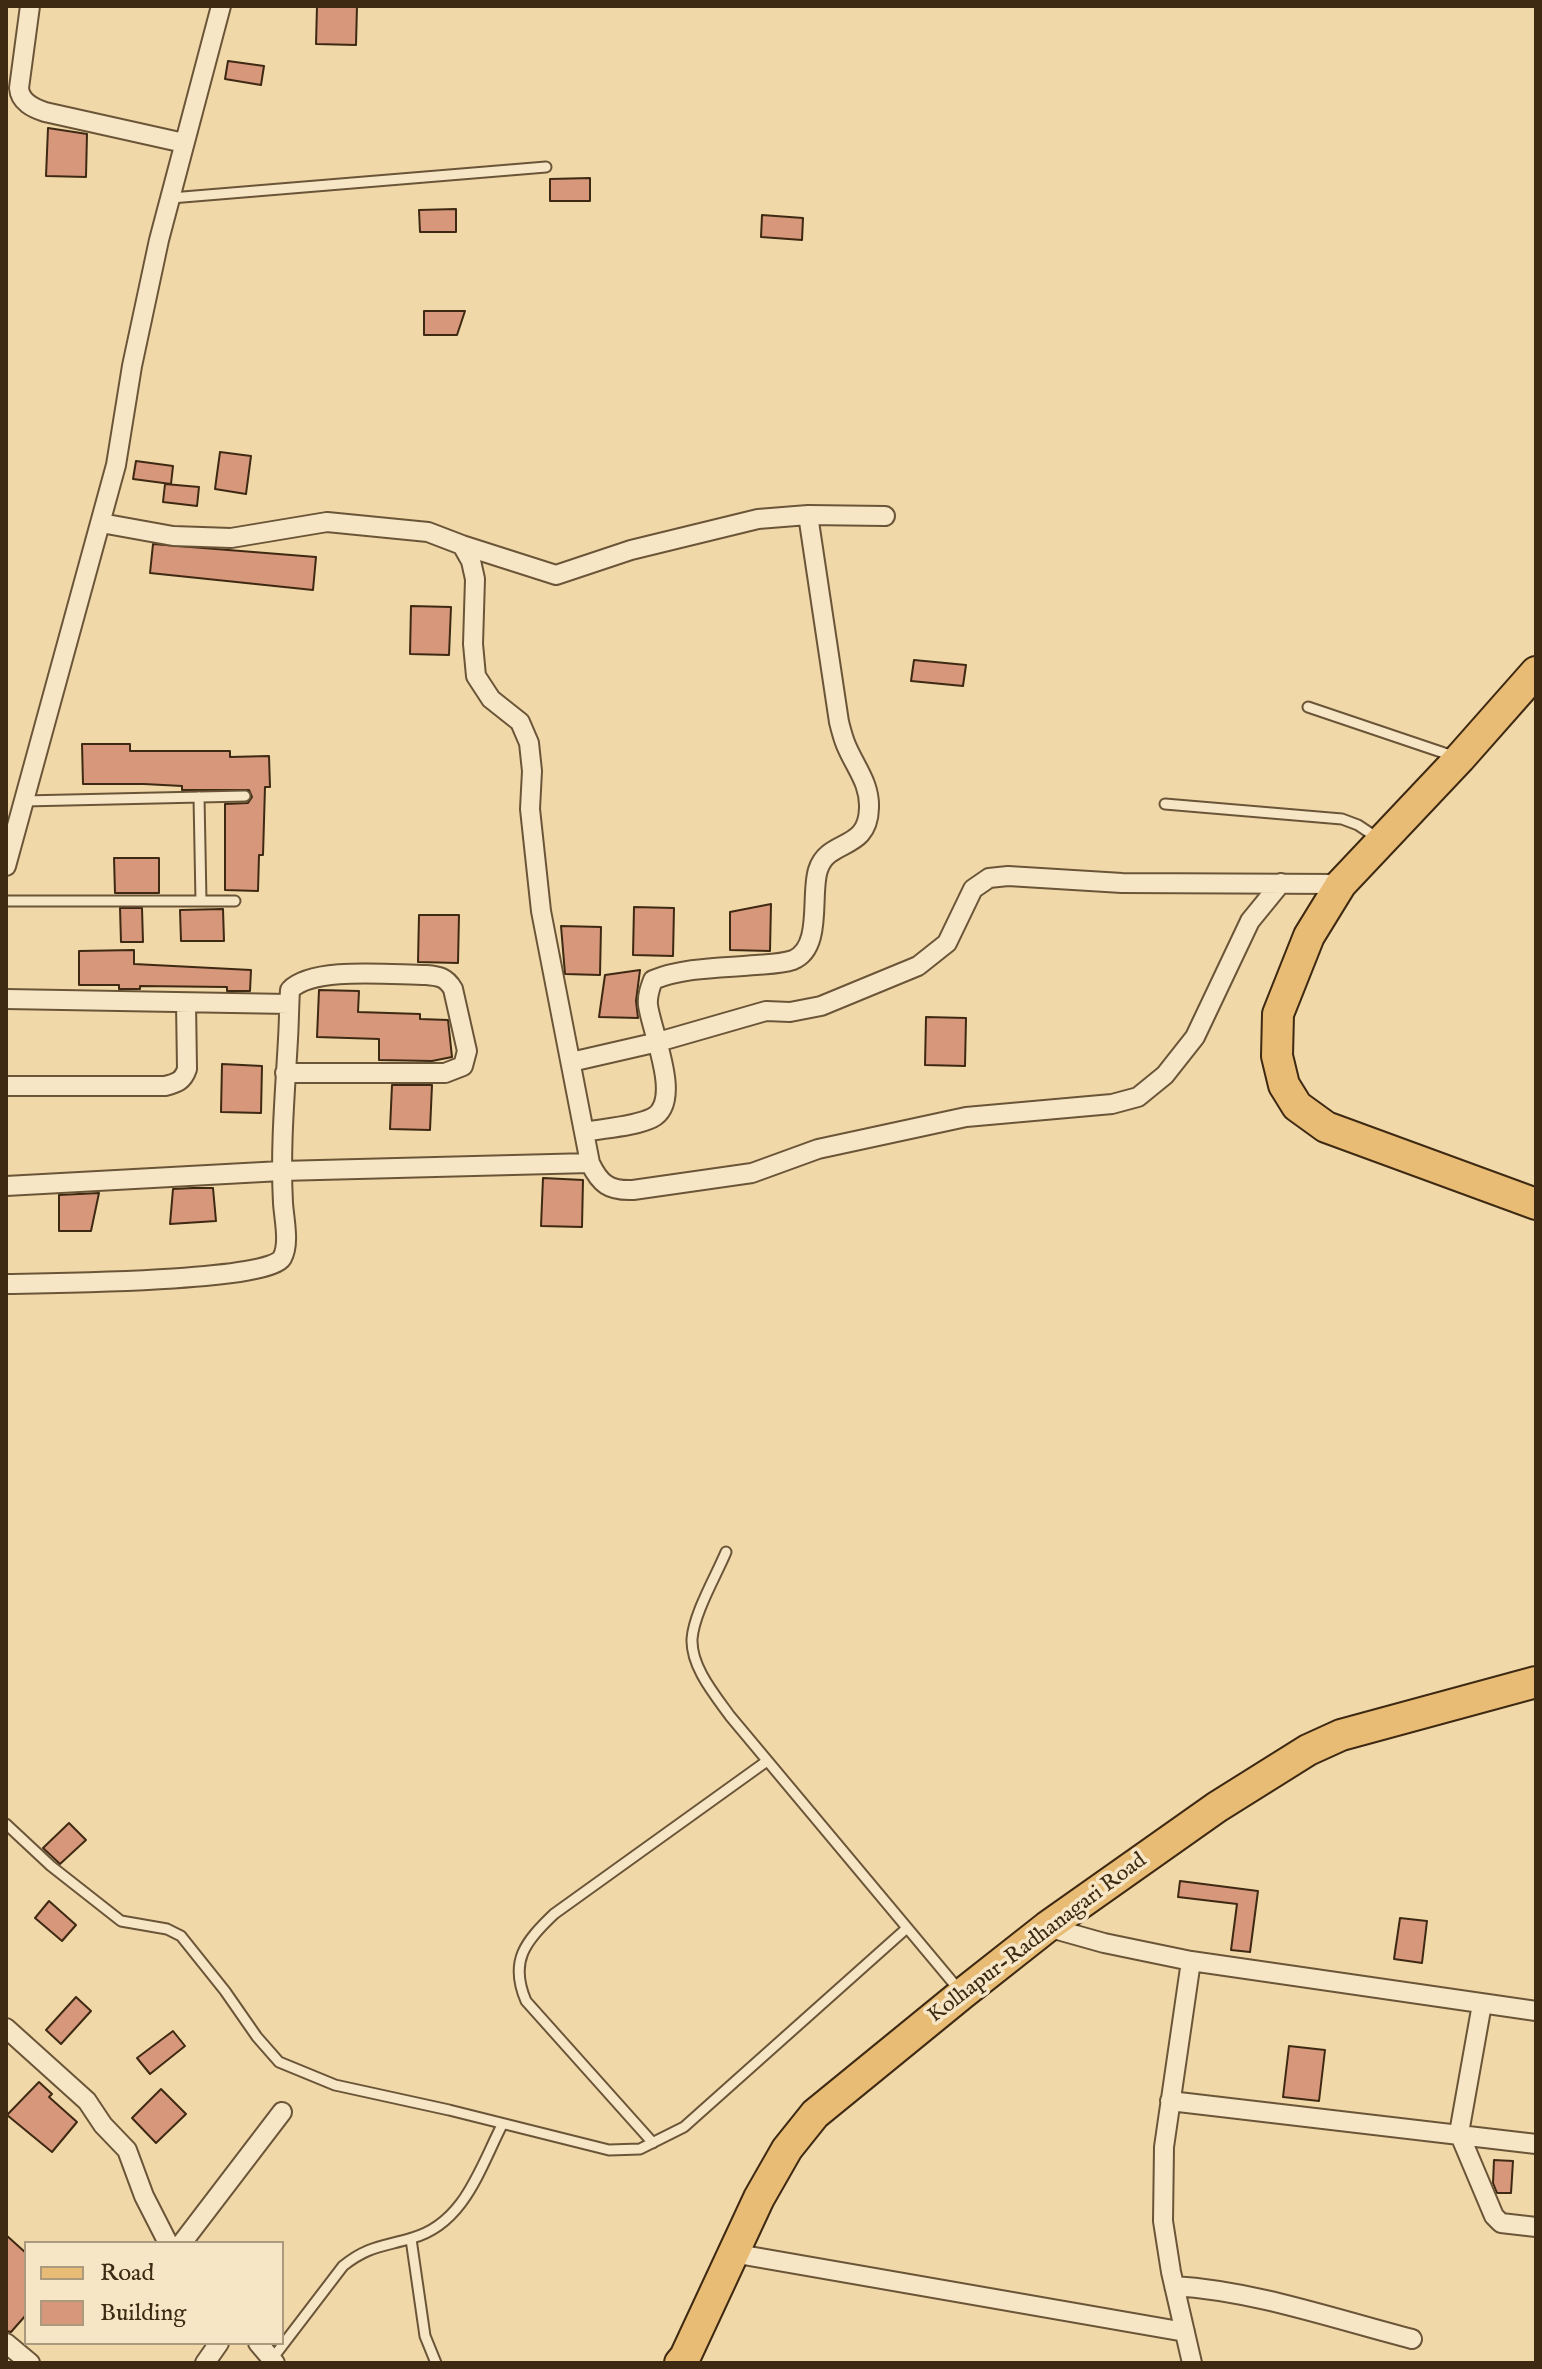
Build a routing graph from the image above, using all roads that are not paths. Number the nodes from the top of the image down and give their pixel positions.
1 (30, 6) edge
2 (221, 6) edge
3 (184, 143) junction
4 (546, 167) dead end
5 (170, 198) junction
6 (808, 515) junction
7 (885, 516) dead end
8 (101, 523) junction
9 (462, 545) junction
10 (1536, 672) edge
11 (1308, 707) dead end
12 (1460, 758) junction
13 (245, 796) dead end
14 (199, 797) junction
15 (23, 801) junction
16 (1165, 804) dead end
17 (1381, 841) junction
18 (6, 866) edge
19 (1281, 883) junction
20 (1341, 884) junction
21 (6, 901) edge
22 (201, 901) junction
23 (235, 901) dead end
24 (6, 999) edge
25 (186, 1003) junction
26 (289, 1004) junction
27 (658, 1042) junction
28 (571, 1062) junction
29 (285, 1073) junction
30 (6, 1086) edge
31 (584, 1132) junction
32 (590, 1163) junction
33 (281, 1171) junction
34 (6, 1186) edge
35 (1536, 1204) edge
36 (6, 1284) edge
37 (726, 1552) dead end
38 (1536, 1682) edge
39 (767, 1761) junction
40 (6, 1824) edge
41 (1047, 1927) junction
42 (907, 1928) junction
43 (1191, 1961) junction
44 (962, 1994) junction
45 (1482, 2004) junction
46 (1536, 2011) edge
47 (6, 2028) edge
48 (1170, 2101) junction
49 (282, 2112) dead end
50 (502, 2125) junction
51 (1459, 2133) junction
52 (653, 2143) junction
53 (1536, 2144) edge
54 (1536, 2227) edge
55 (411, 2239) junction
56 (167, 2241) edge
57 (184, 2241) edge
58 (732, 2253) junction
59 (1174, 2286) junction
60 (1185, 2332) junction
61 (1412, 2339) dead end
62 (6, 2343) edge
63 (218, 2345) edge
64 (260, 2345) edge
65 (274, 2361) edge
66 (30, 2363) edge
67 (205, 2363) edge
68 (436, 2363) edge
69 (680, 2363) edge
70 (1192, 2363) edge

1 - 3 street
2 - 3 street
3 - 5 street
4 - 5 lane
5 - 8 street
6 - 7 street
6 - 9 street
6 - 27 street
8 - 9 street
8 - 15 street
9 - 28 street
10 - 12 main road
11 - 12 lane
12 - 17 main road
13 - 14 lane
14 - 15 lane
14 - 22 lane
15 - 18 street
16 - 17 lane
17 - 20 main road
19 - 20 street
19 - 27 street
19 - 32 street
20 - 35 main road
21 - 22 lane
22 - 23 lane
24 - 25 street
25 - 26 street
25 - 30 street
26 - 29 street
26 - 29 street
27 - 28 street
27 - 31 street
28 - 31 street
29 - 33 street
31 - 32 street
32 - 33 street
33 - 34 street
33 - 36 street
37 - 39 lane
38 - 41 main road, Kolhapur-Radhanagari Road
39 - 42 lane
39 - 52 lane
40 - 50 lane
41 - 43 street
41 - 44 main road, Kolhapur-Radhanagari Road
42 - 44 lane
42 - 52 lane
43 - 45 street
43 - 48 street
44 - 58 main road, Kolhapur-Radhanagari Road
45 - 46 street
45 - 51 street
47 - 56 street
48 - 51 street
48 - 59 street
49 - 57 street
50 - 52 lane
50 - 55 lane
51 - 53 street
51 - 54 street
55 - 65 lane
55 - 68 lane
58 - 60 street
58 - 69 main road, Kolhapur-Radhanagari Road
59 - 60 street
59 - 61 street
60 - 70 street
62 - 66 street
63 - 67 street
64 - 65 street

